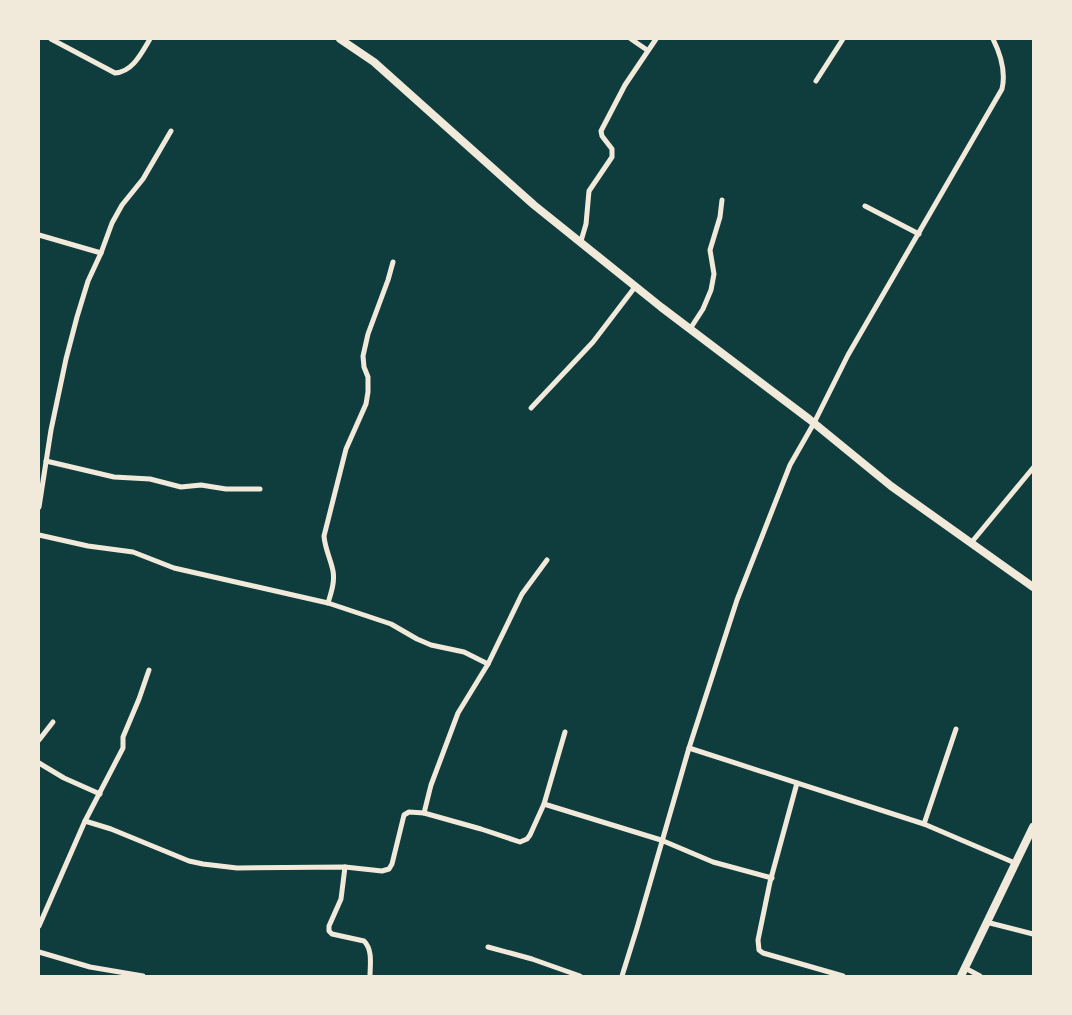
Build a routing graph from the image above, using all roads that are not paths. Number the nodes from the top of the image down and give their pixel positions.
1 (51, 39) edge
2 (150, 39) edge
3 (340, 39) edge
4 (631, 39) edge
5 (656, 39) edge
6 (843, 39) edge
7 (993, 39) edge
8 (647, 50) junction
9 (816, 81) dead end
10 (171, 131) dead end
11 (722, 200) dead end
12 (865, 206) dead end
13 (919, 234) junction
14 (39, 235) edge
15 (580, 241) junction
16 (100, 253) junction
17 (393, 262) dead end
18 (635, 287) junction
19 (690, 329) junction
20 (531, 408) dead end
21 (814, 423) junction
22 (46, 461) junction
23 (1033, 468) edge
24 (260, 490) dead end
25 (39, 507) edge
26 (39, 535) edge
27 (971, 543) junction
28 (547, 560) dead end
29 (1033, 588) edge
30 (328, 603) junction
31 (488, 664) junction
32 (149, 670) dead end
33 (53, 722) dead end
34 (956, 729) dead end
35 (564, 732) dead end
36 (39, 740) edge
37 (689, 748) junction
38 (39, 763) edge
39 (796, 783) junction
40 (100, 794) junction
41 (544, 804) junction
42 (424, 813) junction
43 (85, 821) junction
44 (924, 824) junction
45 (1033, 827) edge
46 (661, 840) junction
47 (1015, 863) junction
48 (345, 868) junction
49 (772, 878) junction
50 (986, 922) junction
51 (39, 926) edge
52 (1033, 934) edge
53 (488, 947) dead end
54 (39, 952) edge
55 (965, 968) junction
56 (142, 976) edge
57 (370, 976) edge
58 (580, 976) edge
59 (622, 976) edge
60 (843, 976) edge
61 (961, 976) edge
62 (980, 976) edge

1 - 2 street
3 - 15 main road
4 - 8 street
5 - 8 street
6 - 9 street
7 - 13 street
8 - 15 street
10 - 16 street
11 - 19 street
12 - 13 street
13 - 21 street
14 - 16 street
15 - 18 main road
16 - 22 street
17 - 30 street
18 - 19 main road
18 - 20 street
19 - 21 main road
21 - 27 main road
21 - 37 street
22 - 24 street
22 - 25 street
23 - 27 street
26 - 30 street
27 - 29 main road
28 - 31 street
30 - 31 street
31 - 42 street
32 - 40 street
33 - 36 street
34 - 44 street
35 - 41 street
37 - 39 street
37 - 46 street
38 - 40 street
39 - 44 street
39 - 49 street
40 - 43 street
41 - 42 street
41 - 46 street
42 - 48 street
43 - 48 street
43 - 51 street
44 - 47 street
45 - 47 main road
46 - 49 street
46 - 59 street
47 - 50 main road
48 - 57 street
49 - 60 street
50 - 52 street
50 - 55 main road
53 - 58 street
54 - 56 street
55 - 61 main road
55 - 62 street

